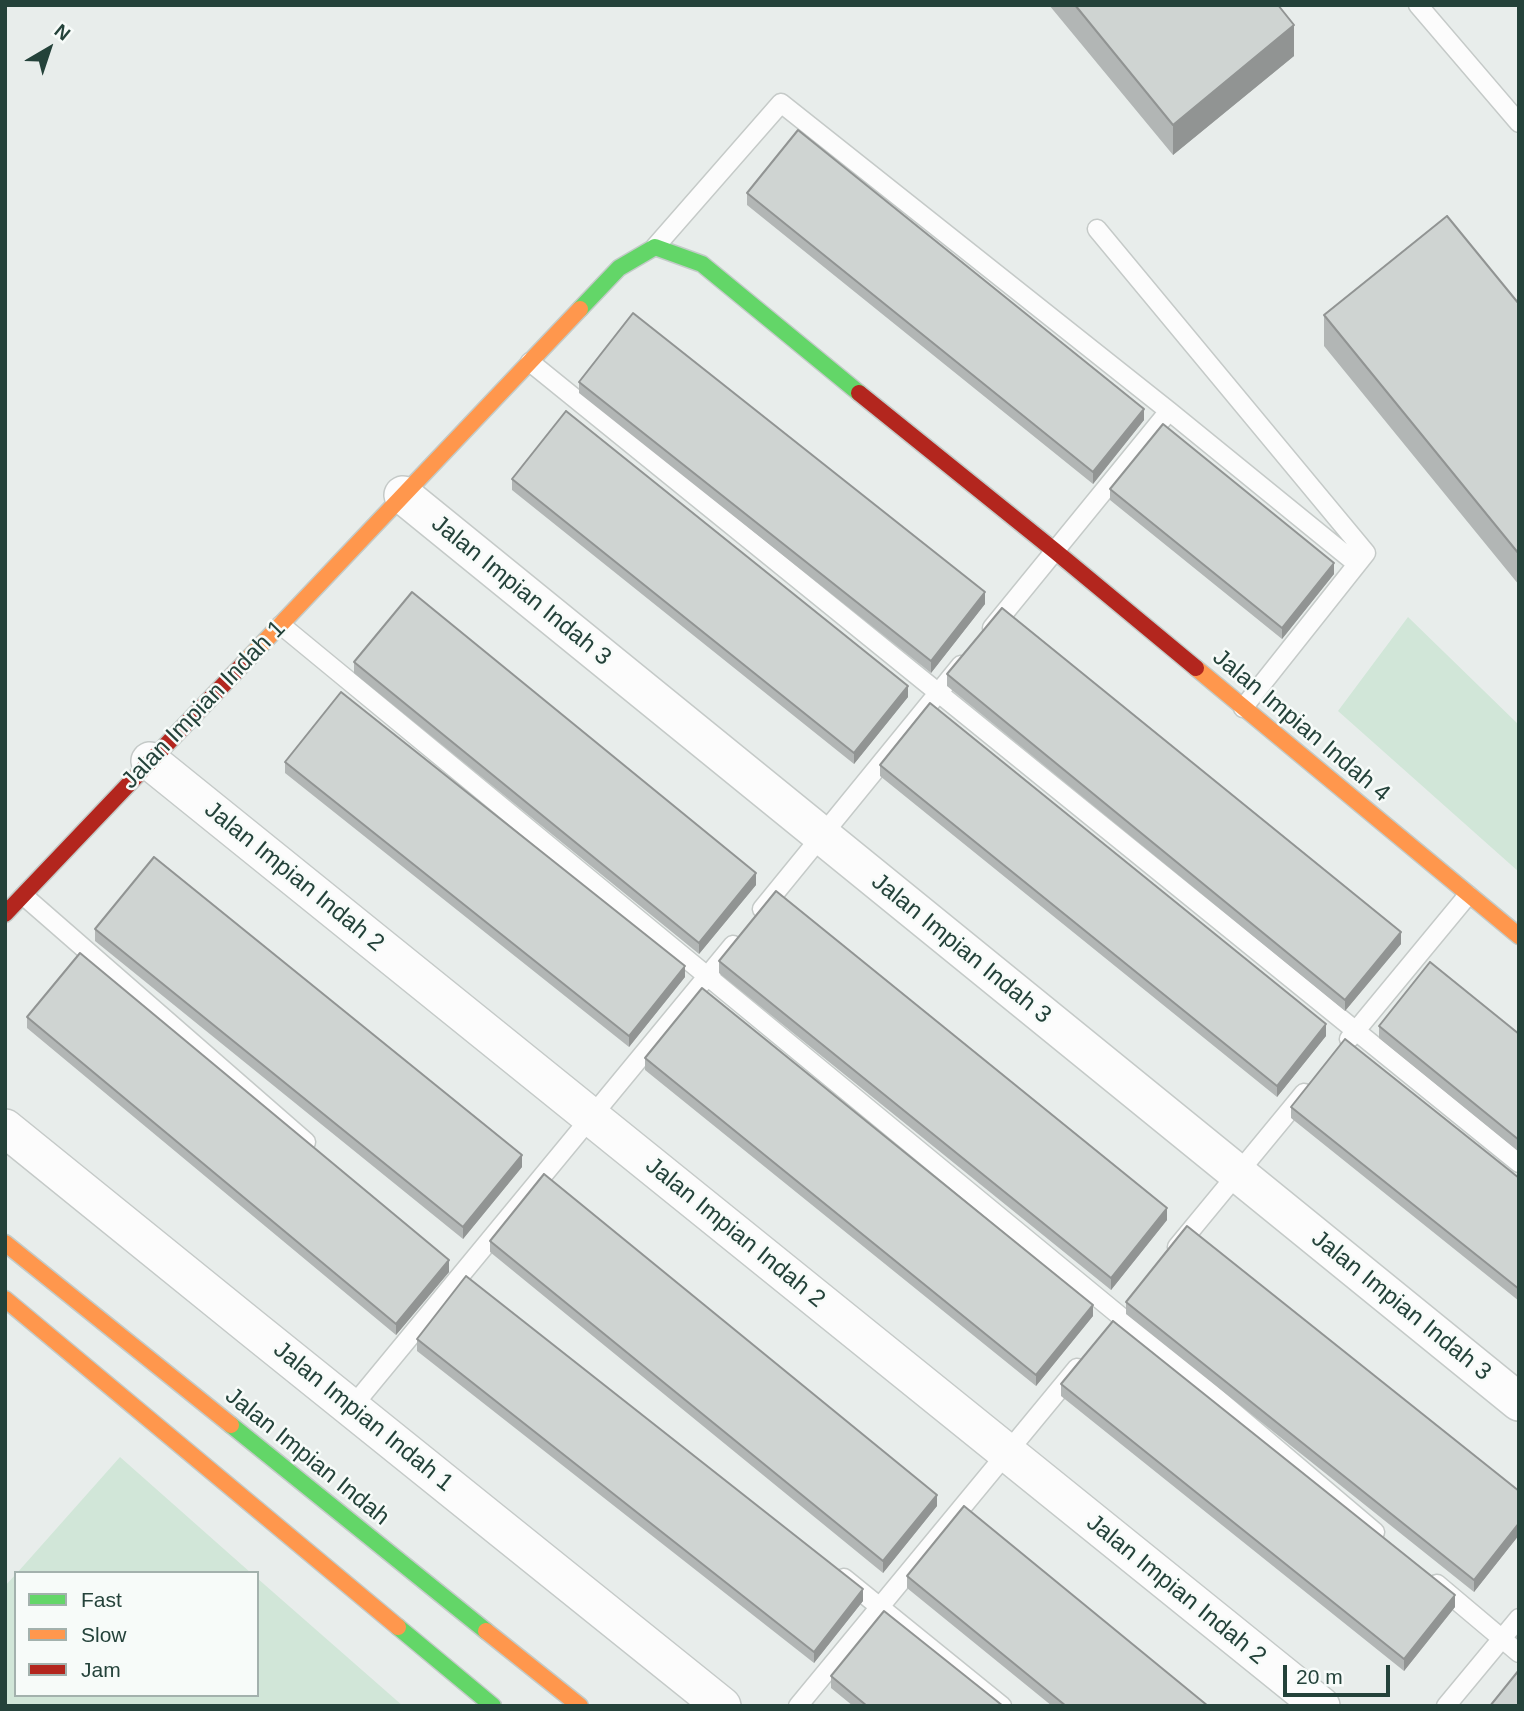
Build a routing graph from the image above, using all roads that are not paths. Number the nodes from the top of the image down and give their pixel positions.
1 (1418, 5) edge
2 (1519, 123) edge
3 (1097, 229) dead end
4 (655, 247) junction
5 (530, 362) junction
6 (1169, 411) junction
7 (403, 495) junction
8 (1055, 551) junction
9 (1357, 564) junction
10 (281, 625) junction
11 (938, 693) junction
12 (1244, 708) junction
13 (150, 761) junction
14 (821, 835) junction
15 (1468, 895) junction
16 (23, 896) junction
17 (5, 914) edge
18 (1519, 936) edge
19 (708, 976) junction
20 (1356, 1031) junction
21 (1339, 1051) edge
22 (1314, 1082) edge
23 (591, 1116) junction
24 (5, 1128) edge
25 (314, 1149) edge
26 (1519, 1163) edge
27 (1238, 1173) junction
28 (5, 1243) edge
29 (1162, 1265) edge
30 (5, 1299) edge
31 (1086, 1358) edge
32 (1519, 1402) edge
33 (352, 1407) junction
34 (1007, 1453) junction
35 (1385, 1540) edge
36 (826, 1564) edge
37 (1427, 1576) edge
38 (880, 1607) junction
39 (1519, 1618) edge
40 (1501, 1639) junction
41 (1519, 1653) edge
42 (493, 1706) edge
43 (580, 1706) edge
44 (722, 1706) edge
45 (798, 1706) edge
46 (1002, 1706) edge
47 (1321, 1706) edge
48 (1446, 1706) edge

1 - 2 lane
3 - 9 lane
4 - 5 street, Jalan Impian Indah 1
4 - 6 lane
4 - 8 street, Jalan Impian Indah 4
5 - 7 street, Jalan Impian Indah 1
5 - 11 lane
6 - 8 lane
6 - 9 lane
7 - 10 street, Jalan Impian Indah 1
7 - 14 street, Jalan Impian Indah 3
8 - 11 lane
8 - 12 street, Jalan Impian Indah 4
9 - 12 lane
10 - 13 street, Jalan Impian Indah 1
10 - 19 lane
11 - 14 lane
11 - 20 lane
12 - 15 street, Jalan Impian Indah 4
13 - 16 street, Jalan Impian Indah 1
13 - 23 street, Jalan Impian Indah 2
14 - 19 lane
14 - 27 street, Jalan Impian Indah 3
15 - 18 street, Jalan Impian Indah 4
15 - 20 lane
16 - 17 street, Jalan Impian Indah 1
16 - 25 lane
19 - 23 lane
19 - 35 lane
20 - 21 lane
20 - 26 lane
22 - 27 lane
23 - 33 lane
23 - 34 street, Jalan Impian Indah 2
24 - 33 street, Jalan Impian Indah 1
27 - 29 lane
27 - 32 street, Jalan Impian Indah 3
28 - 43 street, Jalan Impian Indah
30 - 42 street
31 - 34 lane
33 - 44 street, Jalan Impian Indah 1
34 - 38 lane
34 - 47 street, Jalan Impian Indah 2
36 - 38 lane
37 - 40 lane
38 - 45 lane
38 - 46 lane
39 - 40 lane
40 - 41 lane
40 - 48 lane

